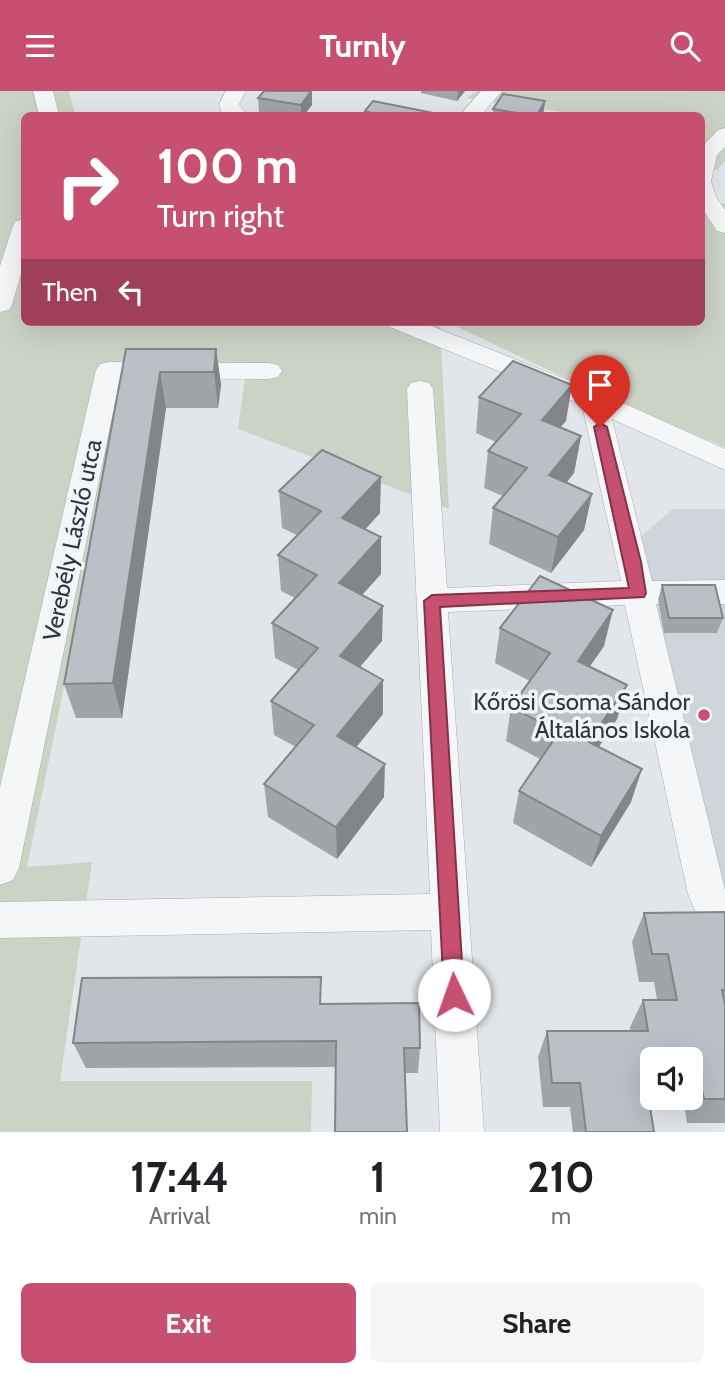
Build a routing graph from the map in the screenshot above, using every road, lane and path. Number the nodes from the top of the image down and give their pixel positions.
1 (43, 91) edge
2 (236, 91) edge
3 (492, 91) edge
4 (48, 112) edge
5 (232, 112) edge
6 (473, 112) edge
7 (725, 134) edge
8 (705, 159) edge
9 (705, 197) edge
10 (716, 225) edge
11 (20, 255) edge
12 (0, 305) edge
13 (410, 326) edge
14 (269, 371) dead end
15 (420, 389) dead end
16 (594, 400) junction
17 (725, 460) edge
18 (725, 592) edge
19 (638, 593) junction
20 (432, 601) junction
21 (0, 867) edge
22 (449, 912) junction
23 (0, 920) edge
24 (725, 934) edge
25 (462, 1132) edge

1 - 4 street
2 - 5 street
3 - 6 street
7 - 8 street
9 - 10 street
11 - 12 street
13 - 16 street
14 - 21 street, Verebély László utca
15 - 20 street
16 - 17 street
16 - 19 street
18 - 19 street
19 - 20 street
19 - 24 street
20 - 22 street
22 - 23 street
22 - 25 street

